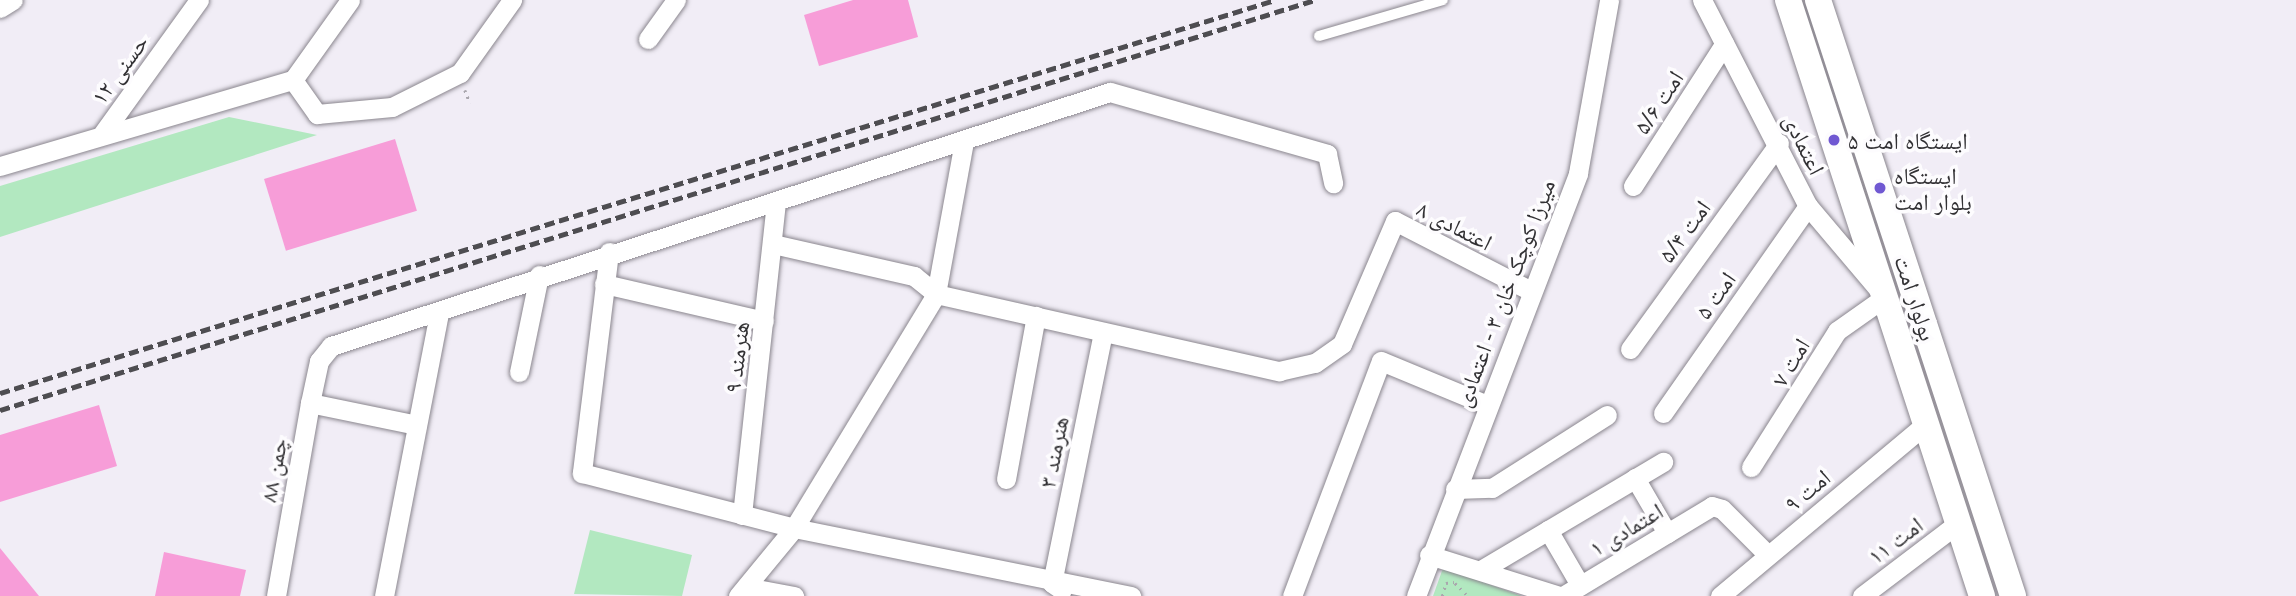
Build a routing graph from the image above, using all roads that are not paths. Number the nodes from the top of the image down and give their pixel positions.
1 (13, 0) edge
2 (199, 0) edge
3 (350, 0) edge
4 (512, 0) edge
5 (676, 0) edge
6 (1443, 0) edge
7 (1609, 0) edge
8 (1702, 0) edge
9 (1788, 0) edge
10 (1818, 0) edge
11 (0, 8) edge
12 (1319, 36) dead end
13 (648, 39) dead end
14 (1724, 44) junction
15 (293, 79) junction
16 (103, 133) junction
17 (964, 141) junction
18 (1779, 143) junction
19 (0, 166) edge
20 (1333, 183) dead end
21 (1633, 186) dead end
22 (776, 203) junction
23 (1808, 206) junction
24 (773, 244) junction
25 (609, 252) junction
26 (540, 275) junction
27 (604, 284) junction
28 (1531, 291) junction
29 (936, 294) junction
30 (1885, 297) junction
31 (439, 313) junction
32 (1036, 316) junction
33 (764, 321) junction
34 (1103, 332) junction
35 (1630, 349) dead end
36 (519, 372) dead end
37 (310, 403) junction
38 (1487, 405) junction
39 (1663, 413) dead end
40 (1607, 415) dead end
41 (1926, 424) junction
42 (417, 425) junction
43 (1662, 462) dead end
44 (1751, 467) dead end
45 (1635, 478) junction
46 (1006, 479) dead end
47 (1455, 489) junction
48 (742, 515) junction
49 (1958, 523) junction
50 (794, 528) junction
51 (1548, 530) junction
52 (1667, 533) junction
53 (1429, 555) junction
54 (1768, 555) junction
55 (1480, 570) junction
56 (1052, 583) junction
57 (1580, 585) junction
58 (742, 592) edge
59 (276, 596) edge
60 (383, 596) edge
61 (794, 596) edge
62 (1071, 596) edge
63 (1131, 596) edge
64 (1292, 596) edge
65 (1416, 596) edge
66 (1561, 596) edge
67 (1720, 596) edge
68 (1862, 596) edge
69 (1982, 596) edge
70 (2013, 596) edge

1 - 11 street
2 - 16 street, حسنی ۱۲
3 - 15 street
4 - 15 street
5 - 13 street
6 - 12 lane
7 - 28 street, میرزا کوچک خان ۳ - اعتمادی
8 - 14 street, اعتمادی
9 - 30 main road, بولوار امت
10 - 70 main road, بولوار امت
14 - 18 street, اعتمادی
14 - 21 street, امت ۵/۶
15 - 16 street
16 - 19 street
17 - 20 street
17 - 22 street
17 - 29 street
18 - 23 street, اعتمادی
18 - 35 street, امت ۵/۴
22 - 24 street, هنرمند ۹
22 - 25 street
23 - 30 street, اعتمادی
23 - 39 street, امت ۵
24 - 29 street
24 - 33 street, هنرمند ۹
25 - 26 street
25 - 27 street
26 - 31 street
26 - 36 street
27 - 33 street
27 - 48 street
28 - 34 street, اعتمادی ۸
28 - 38 street, میرزا کوچک خان ۳ - اعتمادی
29 - 32 street
29 - 50 street
30 - 41 main road, بولوار امت
30 - 44 street, امت ۷
31 - 37 street, چمن ۸۸
31 - 42 street
32 - 34 street
32 - 46 street
33 - 48 street, هنرمند ۹
34 - 56 street, هنرمند ۳
37 - 42 street
37 - 59 street, چمن ۸۸
38 - 47 street, میرزا کوچک خان ۳ - اعتمادی
38 - 64 street
40 - 47 street
41 - 49 main road, بولوار امت
41 - 54 street, امت ۹
42 - 60 street
43 - 45 street
45 - 51 street
45 - 52 street
47 - 53 street, میرزا کوچک خان ۳ - اعتمادی
48 - 50 street
49 - 68 street, امت ۱۱
49 - 69 main road, بولوار امت
50 - 56 street
50 - 58 street
51 - 55 street
51 - 57 street
52 - 54 street, اعتمادی ۱
52 - 57 street, اعتمادی ۱
53 - 55 street, اعتمادی ۱
53 - 65 street, میرزا کوچک خان ۳ - اعتمادی
54 - 67 street, امت ۹
55 - 66 street, اعتمادی ۱
56 - 62 street
56 - 63 street
57 - 66 street, اعتمادی ۱
58 - 61 street

